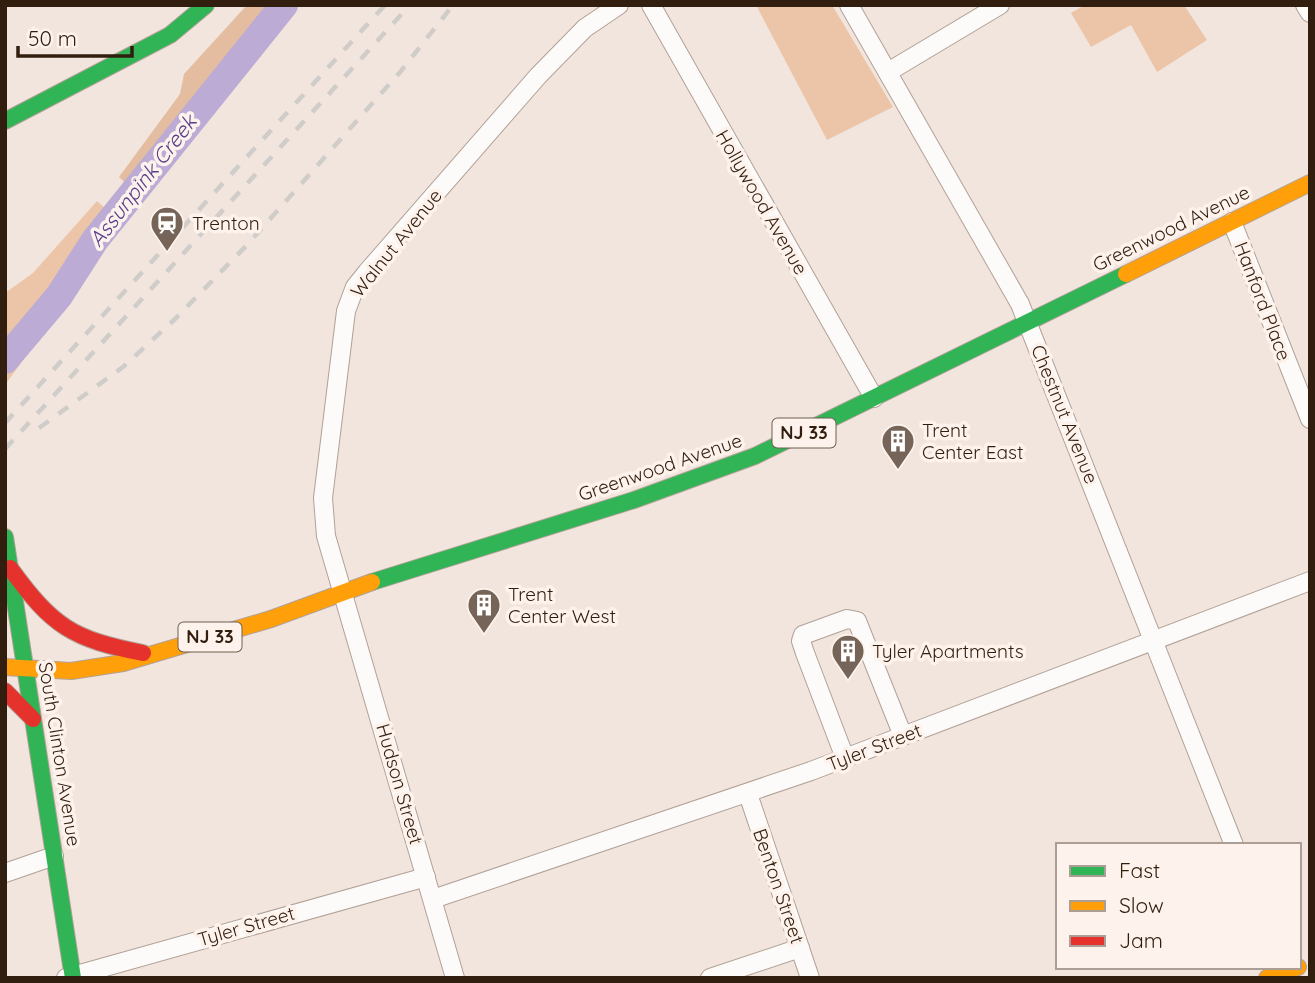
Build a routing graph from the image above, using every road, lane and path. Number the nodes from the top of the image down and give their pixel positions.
1 (206, 5) edge
2 (619, 5) edge
3 (651, 5) edge
4 (849, 5) edge
5 (1000, 5) edge
6 (1305, 5) edge
7 (1310, 13) edge
8 (888, 72) junction
9 (5, 121) edge
10 (1310, 183) edge
11 (1232, 222) junction
12 (1028, 321) junction
13 (874, 398) junction
14 (1310, 419) edge
15 (5, 537) edge
16 (8, 566) edge
17 (1310, 581) edge
18 (344, 591) junction
19 (1154, 639) junction
20 (149, 654) junction
21 (5, 659) edge
22 (5, 667) edge
23 (26, 669) junction
24 (5, 691) edge
25 (33, 719) junction
26 (903, 736) junction
27 (845, 758) junction
28 (748, 794) junction
29 (1233, 843) edge
30 (54, 856) junction
31 (5, 873) edge
32 (426, 877) junction
33 (433, 898) junction
34 (800, 948) junction
35 (70, 977) edge
36 (455, 978) edge
37 (710, 978) edge
38 (810, 978) edge

1 - 9 main road
2 - 18 street, Walnut Avenue
3 - 13 street, Hollywood Avenue
4 - 8 street, Chestnut Avenue
5 - 8 street
6 - 7 street
8 - 12 street, Chestnut Avenue
10 - 11 main road, Greenwood Avenue / NJ 33
11 - 12 main road, Greenwood Avenue / NJ 33
11 - 14 street, Hanford Place
12 - 13 main road, Greenwood Avenue / NJ 33
12 - 19 street, Chestnut Avenue
13 - 18 main road, Greenwood Avenue / NJ 33
15 - 16 main road, South Clinton Avenue
16 - 20 main road
16 - 23 main road, South Clinton Avenue
17 - 19 street, Tyler Street
18 - 20 main road, Greenwood Avenue / NJ 33
18 - 32 street, Hudson Street
19 - 26 street, Tyler Street
19 - 29 street, Chestnut Avenue
20 - 23 main road, Greenwood Avenue / NJ 33
21 - 23 main road, NJ 33
22 - 23 main road, NJ 33
23 - 25 main road, South Clinton Avenue
24 - 25 main road
25 - 30 main road, South Clinton Avenue
26 - 27 street, Tyler Street
26 - 27 street
27 - 28 street, Tyler Street
28 - 33 street, Tyler Street
28 - 34 street, Benton Street
30 - 31 street
30 - 35 main road, South Clinton Avenue
32 - 33 street, Hudson Street
32 - 35 street, Tyler Street
33 - 36 street, Hudson Street
34 - 37 street
34 - 38 street, Benton Street

